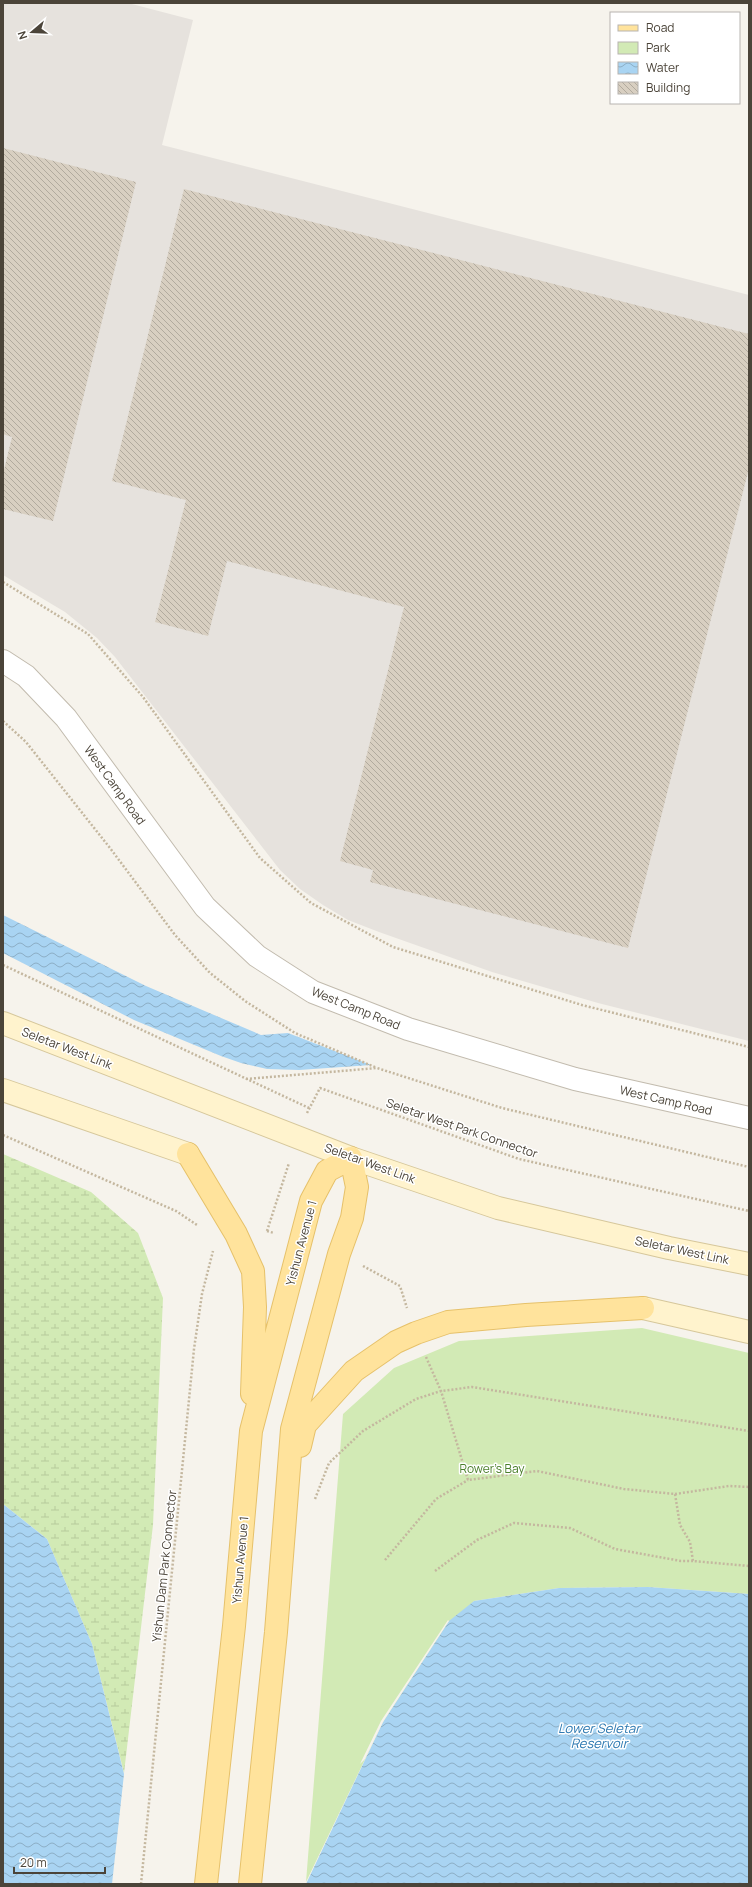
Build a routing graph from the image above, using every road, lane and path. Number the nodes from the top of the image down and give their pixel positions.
1 (3, 582) edge
2 (3, 661) edge
3 (3, 965) edge
4 (3, 1023) edge
5 (749, 1048) edge
6 (246, 1079) junction
7 (3, 1090) edge
8 (309, 1108) junction
9 (749, 1118) edge
10 (3, 1135) edge
11 (298, 1137) junction
12 (351, 1158) junction
13 (749, 1167) edge
14 (749, 1211) edge
15 (201, 1230) dead end
16 (301, 1242) junction
17 (211, 1245) dead end
18 (339, 1254) junction
19 (749, 1264) edge
20 (749, 1332) edge
21 (416, 1333) junction
22 (440, 1391) junction
23 (251, 1431) junction
24 (749, 1431) edge
25 (468, 1480) junction
26 (749, 1487) edge
27 (675, 1494) junction
28 (286, 1498) junction
29 (312, 1506) dead end
30 (385, 1560) dead end
31 (693, 1562) junction
32 (749, 1566) edge
33 (435, 1571) dead end
34 (141, 1884) edge
35 (206, 1884) edge
36 (250, 1884) edge

1 - 5 path
2 - 9 street, West Camp Road
3 - 6 path
4 - 11 main road, Seletar West Link
6 - 8 path
6 - 13 path
7 - 23 main road
8 - 11 path, Seletar West Park Connector
8 - 14 path, Seletar West Park Connector
10 - 15 path
11 - 12 main road, Seletar West Link
11 - 16 path, Seletar West Park Connector
12 - 16 main road, Yishun Avenue 1
12 - 18 main road
12 - 19 main road, Seletar West Link
16 - 23 main road, Yishun Avenue 1
17 - 34 path, Yishun Dam Park Connector
18 - 21 path
18 - 28 main road
20 - 21 main road
21 - 22 path
21 - 28 main road
22 - 24 path
22 - 25 path
22 - 29 path
23 - 35 main road, Yishun Avenue 1
25 - 27 path
25 - 30 path
26 - 27 path
27 - 31 path
28 - 36 main road
31 - 32 path
31 - 33 path

